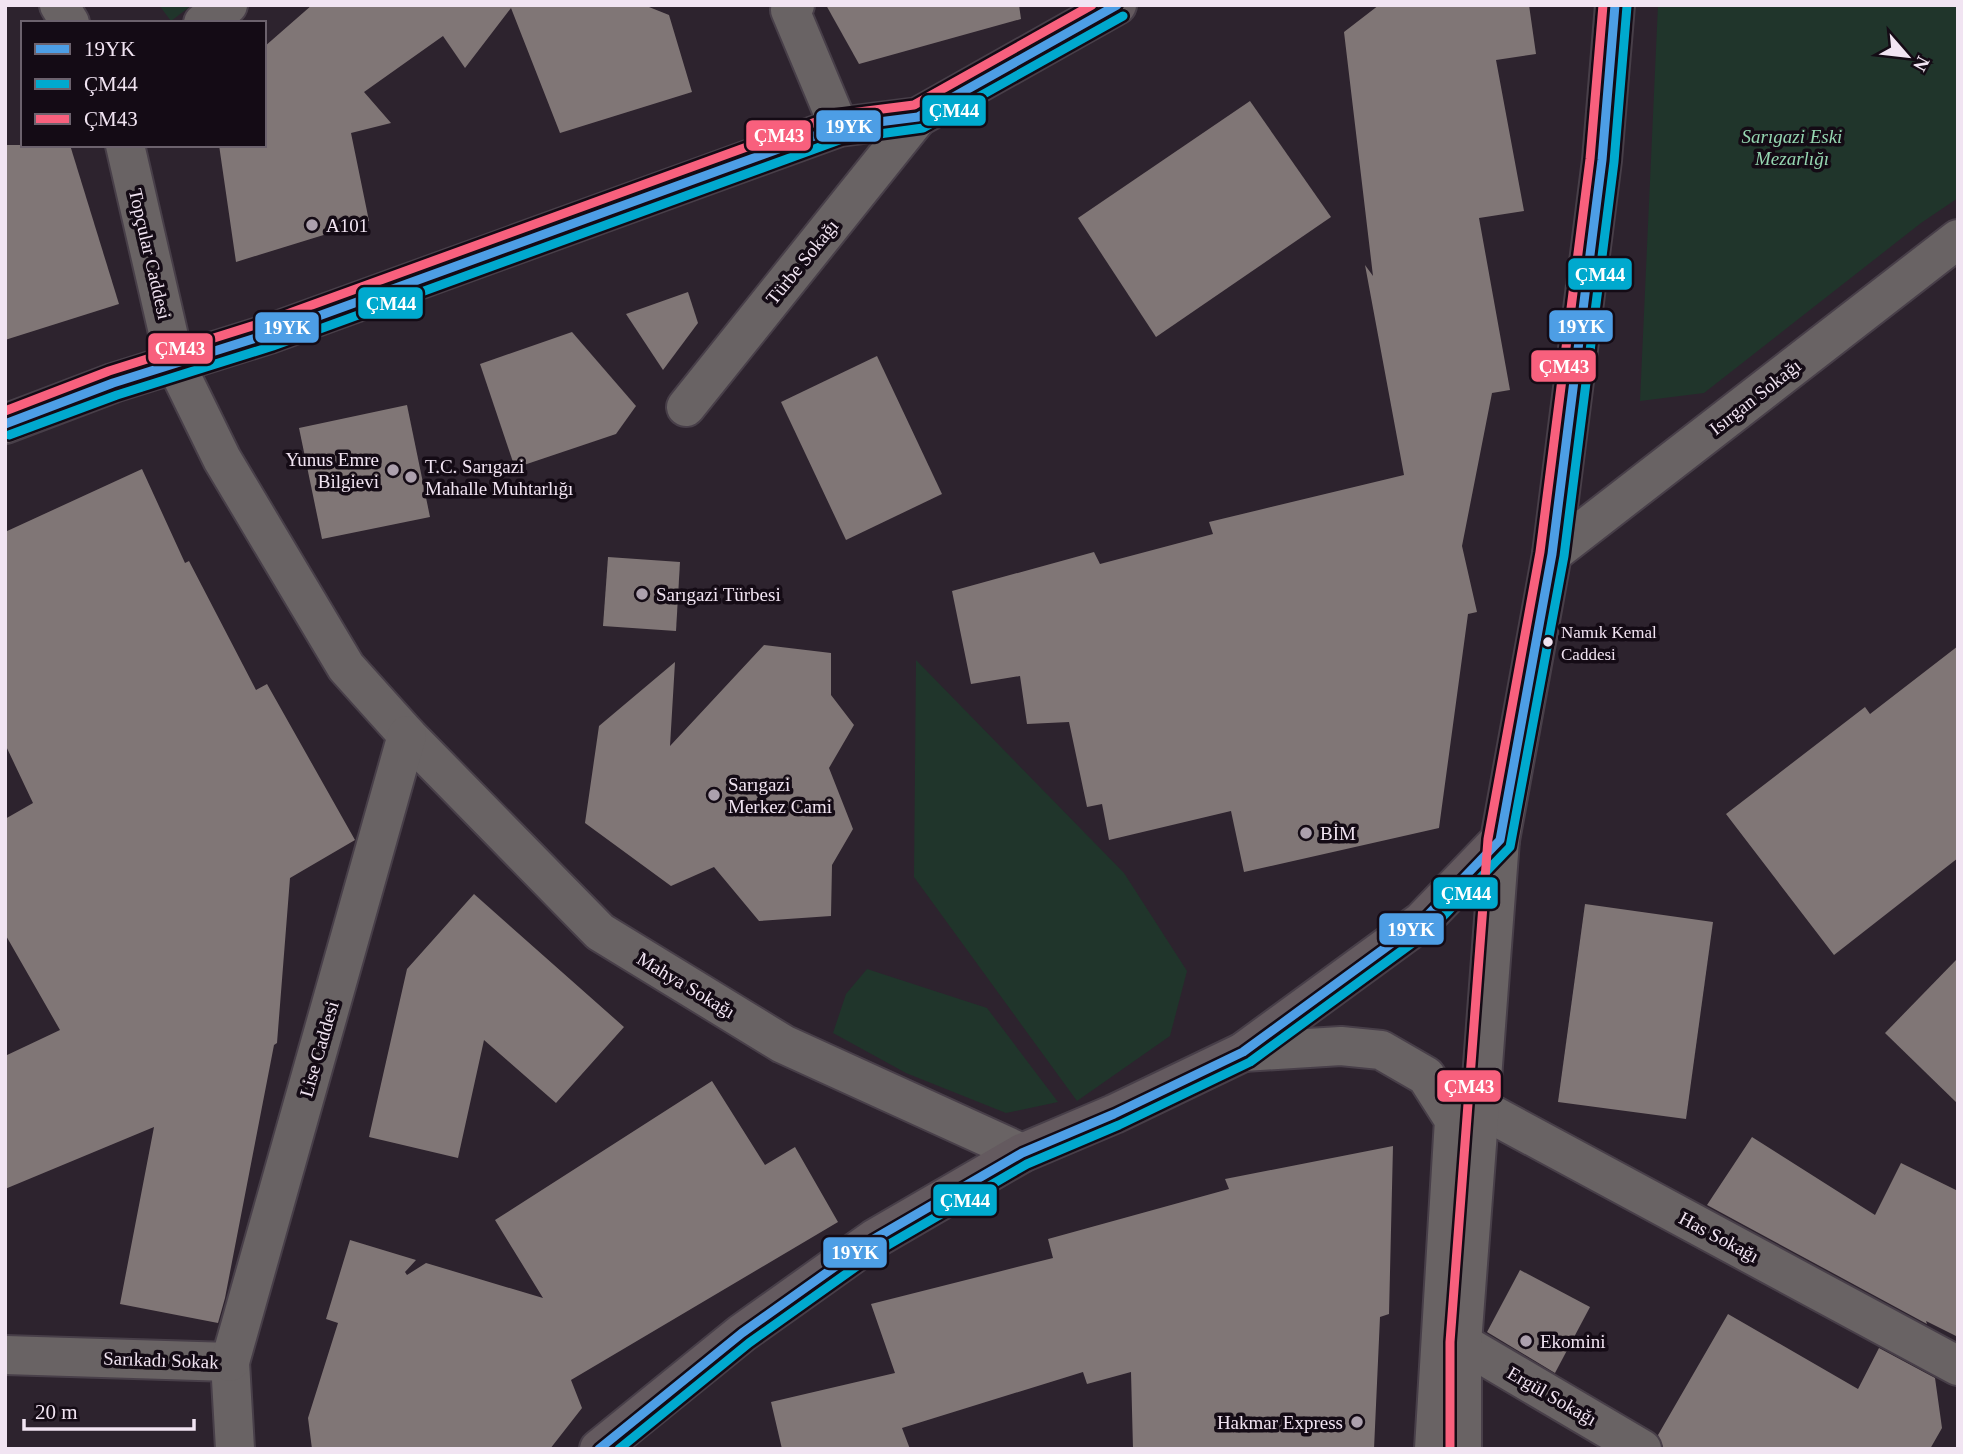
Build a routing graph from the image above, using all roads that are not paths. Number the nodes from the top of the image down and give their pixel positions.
1 (59, 5) edge
2 (228, 5) edge
3 (795, 5) edge
4 (1117, 5) edge
5 (1615, 5) edge
6 (69, 21) edge
7 (206, 21) edge
8 (919, 117) junction
9 (839, 127) junction
10 (125, 147) edge
11 (1958, 239) edge
12 (175, 363) junction
13 (687, 407) dead end
14 (5, 424) edge
15 (1552, 554) junction
16 (407, 736) junction
17 (1500, 840) junction
18 (1243, 1052) junction
19 (1480, 1108) junction
20 (1022, 1153) junction
21 (1462, 1343) junction
22 (5, 1355) edge
23 (230, 1362) junction
24 (1958, 1366) edge
25 (235, 1449) edge
26 (599, 1449) edge
27 (1434, 1449) edge
28 (1462, 1449) edge
29 (1642, 1449) edge

1 - 6 street
2 - 7 street
3 - 9 street
4 - 8 main road
5 - 15 main road
8 - 9 main road
8 - 13 street, Türbe Sokağı
9 - 12 main road
10 - 12 street, Topçular Caddesi
11 - 15 street, Isırgan Sokağı
12 - 14 main road
12 - 16 street, Topçular Caddesi
15 - 17 main road
16 - 20 street, Mahya Sokağı
16 - 23 street, Lise Caddesi
17 - 18 main road
17 - 19 street
18 - 20 main road
18 - 27 street
19 - 21 street
19 - 24 street, Has Sokağı
20 - 26 main road
21 - 28 street
21 - 29 street, Ergül Sokağı
22 - 23 street, Sarıkadı Sokak
23 - 25 street, Sarıkadı Sokak

